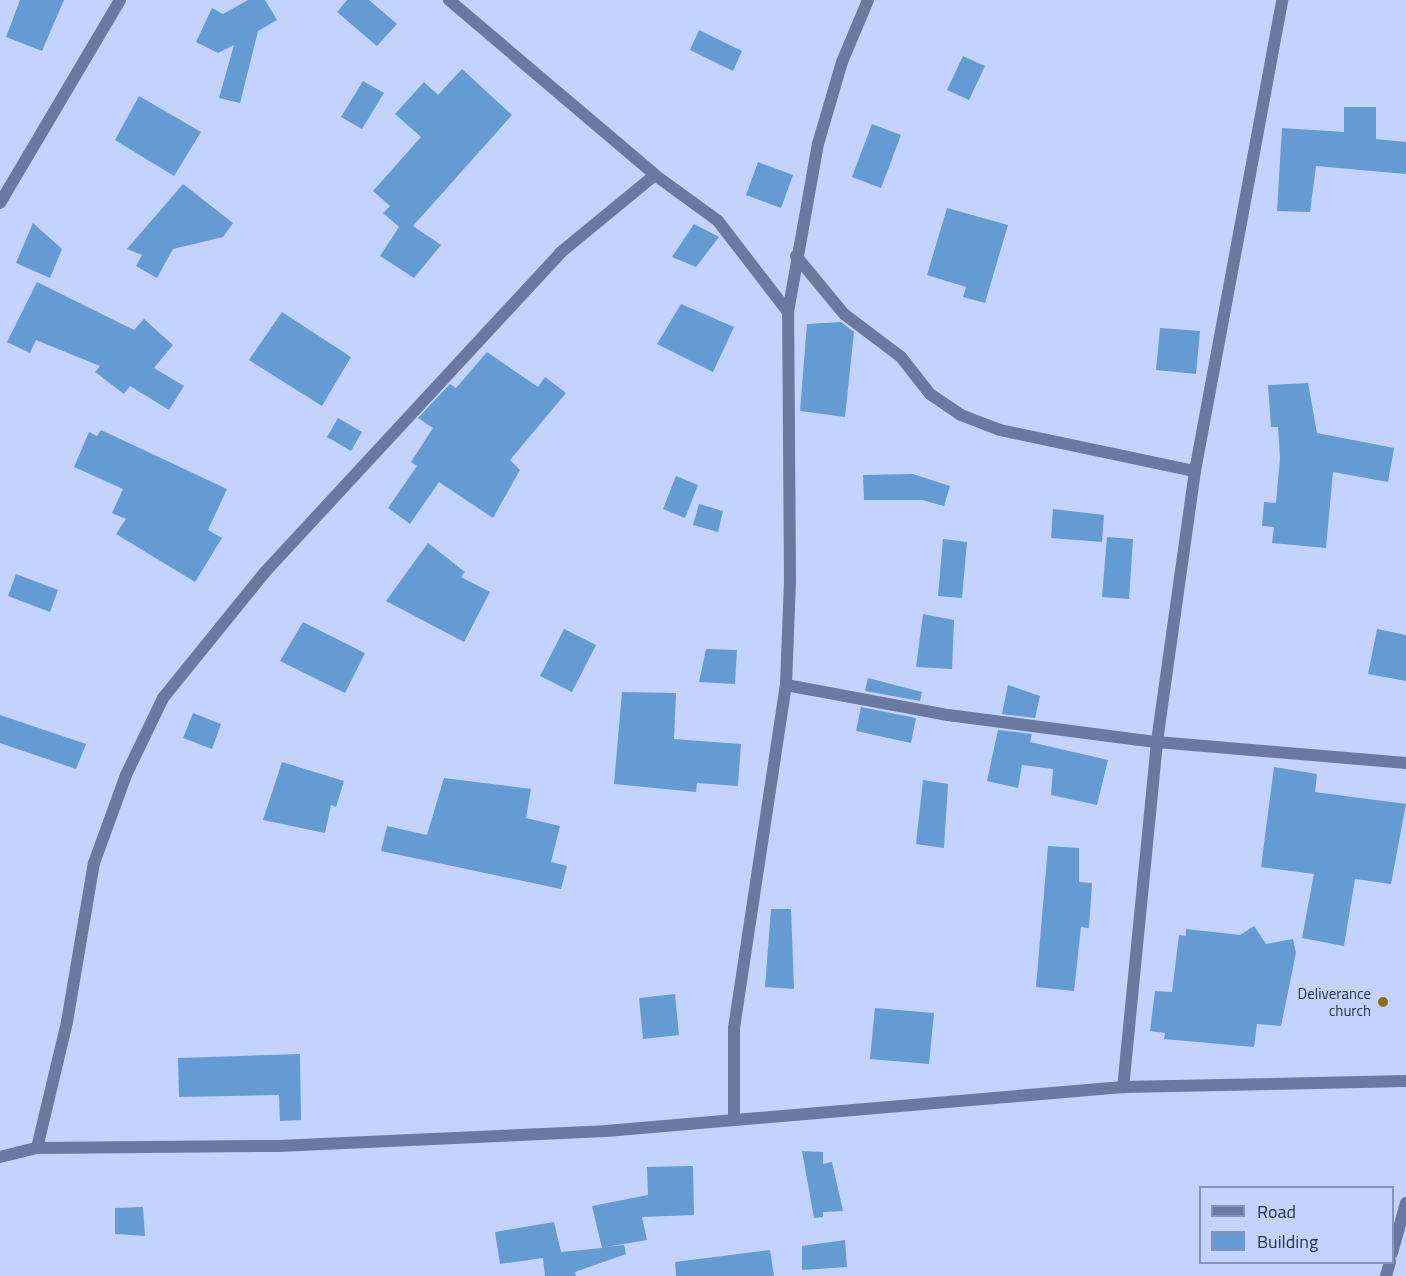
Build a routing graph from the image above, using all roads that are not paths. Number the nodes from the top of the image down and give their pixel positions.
1 (120, 0) edge
2 (449, 0) edge
3 (868, 0) edge
4 (1282, 0) edge
5 (655, 175) junction
6 (0, 203) edge
7 (796, 256) junction
8 (788, 312) junction
9 (1195, 471) junction
10 (786, 685) junction
11 (1157, 742) junction
12 (1406, 763) edge
13 (1406, 1080) edge
14 (1123, 1087) junction
15 (734, 1120) junction
16 (37, 1148) junction
17 (0, 1157) edge
18 (1406, 1203) edge
19 (1394, 1246) edge

1 - 6 street
2 - 5 street
3 - 7 street
4 - 9 street
5 - 8 street
5 - 16 street
7 - 8 street
7 - 9 street
8 - 10 street
9 - 11 street
10 - 11 street
10 - 15 street
11 - 12 street
11 - 14 street
13 - 14 street
14 - 15 street
15 - 16 street
16 - 17 street
18 - 19 street

